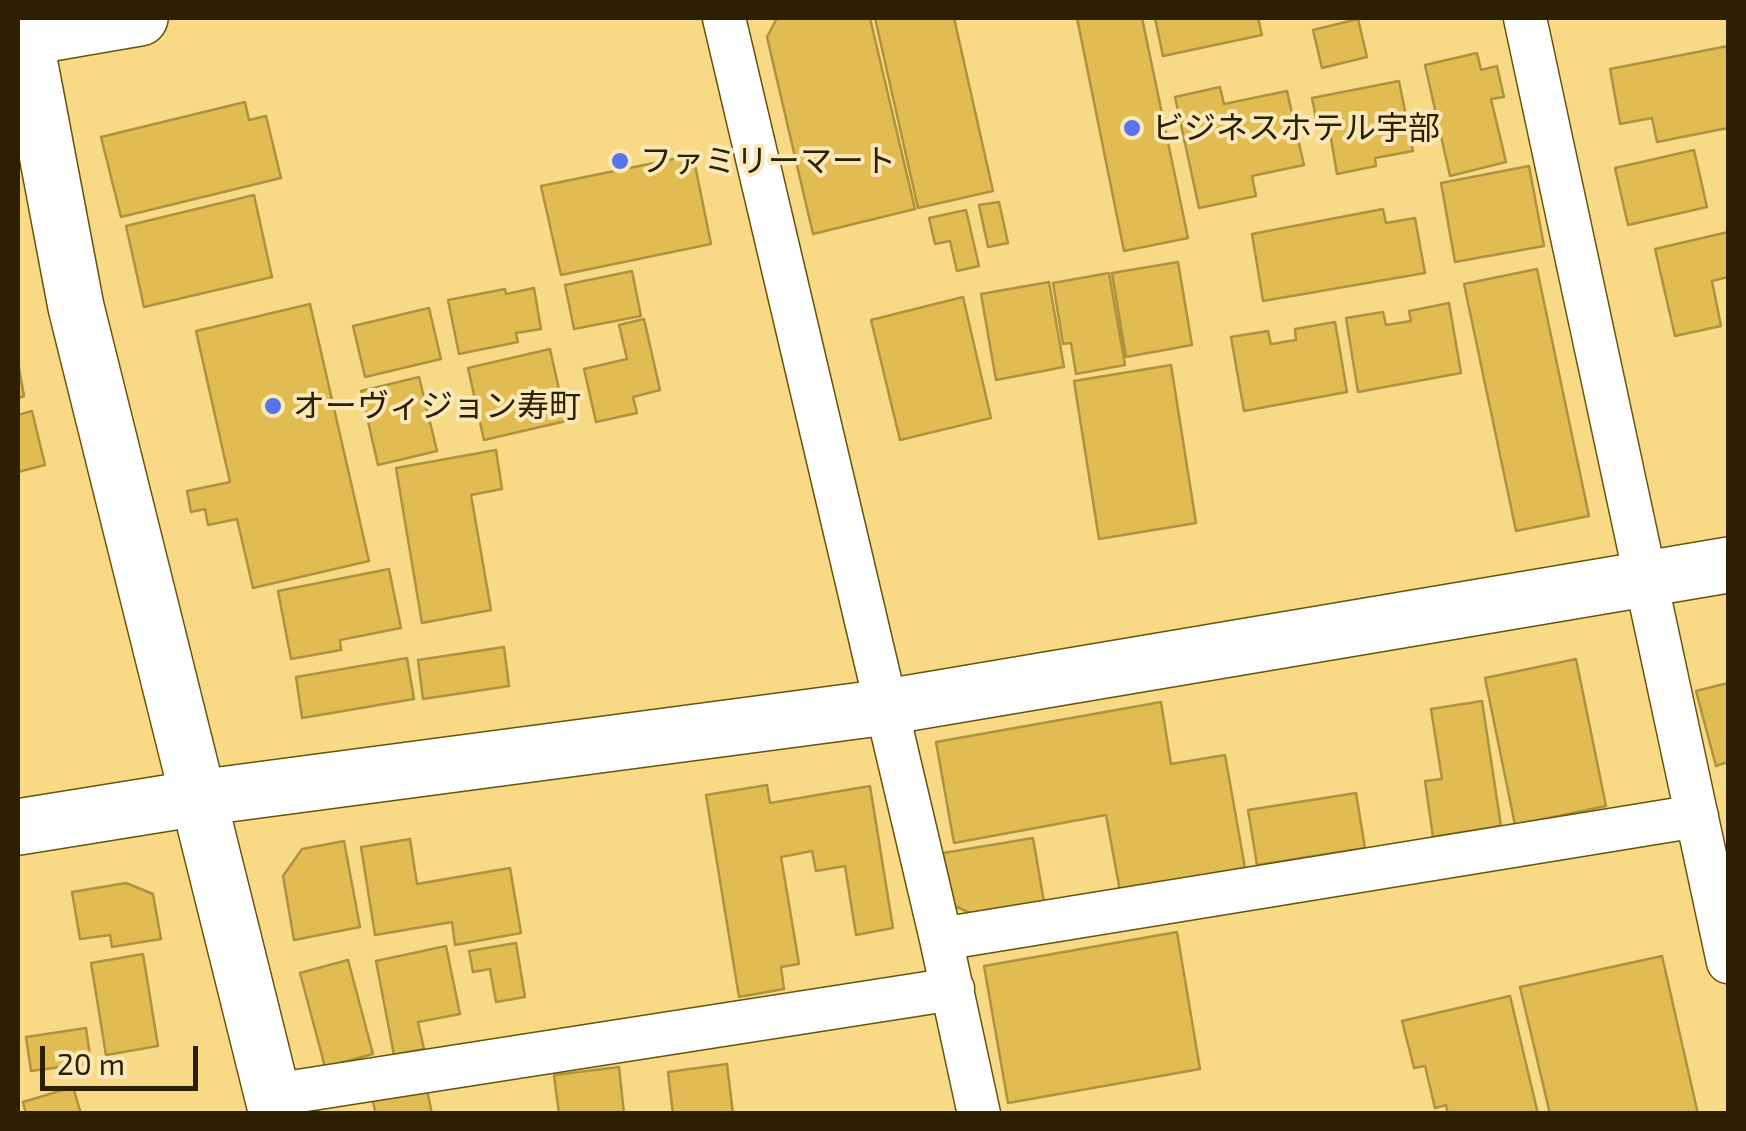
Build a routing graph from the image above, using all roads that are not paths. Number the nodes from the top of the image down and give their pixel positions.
1 (140, 18) edge
2 (724, 18) edge
3 (1525, 18) edge
4 (21, 32) edge
5 (1728, 564) edge
6 (1646, 578) junction
7 (886, 707) junction
8 (198, 798) junction
9 (1697, 816) junction
10 (18, 827) edge
11 (942, 940) junction
12 (1728, 962) edge
13 (953, 989) junction
14 (275, 1104) edge
15 (979, 1114) edge

1 - 4 street
2 - 7 street
3 - 6 street
4 - 8 street
5 - 6 street
6 - 7 street
6 - 9 street
7 - 8 street
7 - 11 street
8 - 10 street
8 - 14 street
9 - 11 street
9 - 12 street
11 - 13 street
13 - 14 street
13 - 15 street

